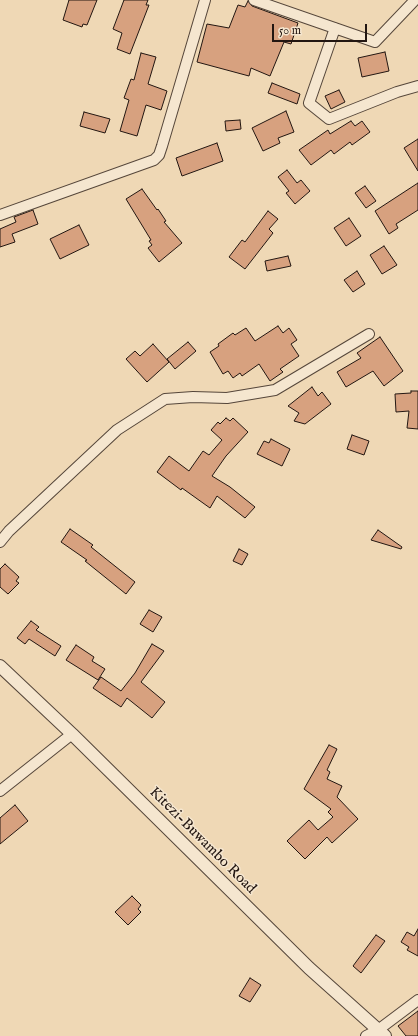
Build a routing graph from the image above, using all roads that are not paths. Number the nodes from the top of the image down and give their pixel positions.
1 (205, 0) edge
2 (254, 0) edge
3 (415, 0) edge
4 (335, 28) junction
5 (418, 86) edge
6 (0, 214) edge
7 (369, 334) dead end
8 (0, 542) edge
9 (0, 666) edge
10 (72, 734) junction
11 (0, 791) edge
12 (418, 1000) edge
13 (381, 1033) edge
14 (366, 1036) edge

1 - 6 street
2 - 4 street
3 - 4 street
4 - 5 street
7 - 8 street
9 - 10 street, Kitezi-Buwambo Road
10 - 11 street
10 - 13 street, Kitezi-Buwambo Road
12 - 13 street
13 - 14 street

